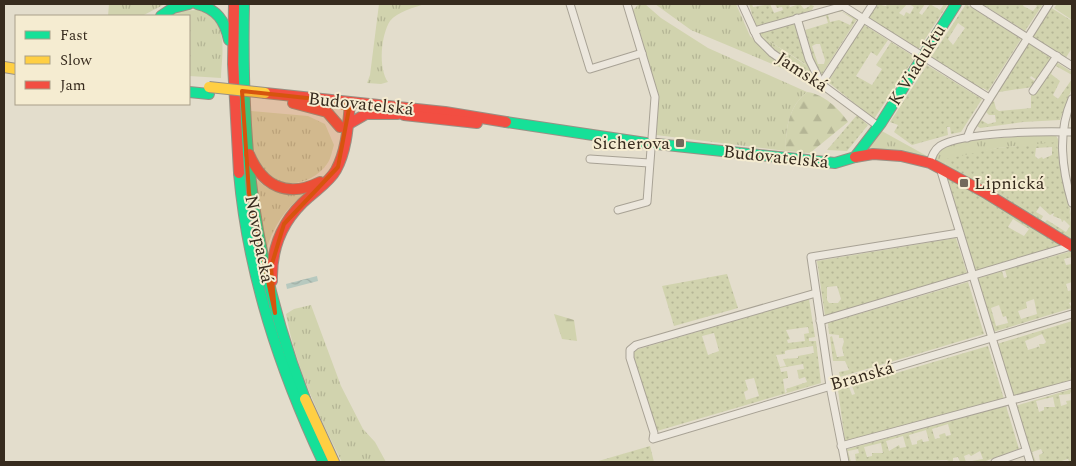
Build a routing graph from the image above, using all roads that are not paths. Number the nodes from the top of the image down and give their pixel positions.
1 (173, 4) edge
2 (189, 4) edge
3 (197, 4) edge
4 (234, 4) edge
5 (244, 4) edge
6 (570, 4) edge
7 (627, 4) edge
8 (742, 4) edge
9 (873, 4) edge
10 (956, 4) edge
11 (974, 4) edge
12 (1049, 4) edge
13 (820, 7) edge
14 (157, 15) edge
15 (162, 15) edge
16 (797, 18) junction
17 (864, 19) junction
18 (754, 31) junction
19 (1027, 37) junction
20 (642, 53) junction
21 (1057, 56) junction
22 (922, 57) junction
23 (232, 63) junction
24 (1072, 66) edge
25 (822, 84) junction
26 (190, 86) edge
27 (209, 91) junction
28 (1033, 91) dead end
29 (190, 92) edge
30 (265, 96) junction
31 (989, 98) junction
32 (1072, 99) edge
33 (293, 103) junction
34 (346, 106) junction
35 (398, 114) junction
36 (344, 126) junction
37 (878, 126) junction
38 (533, 127) junction
39 (1063, 131) junction
40 (243, 132) junction
41 (1072, 132) edge
42 (967, 138) junction
43 (651, 143) junction
44 (855, 157) junction
45 (590, 159) dead end
46 (649, 163) junction
47 (930, 163) junction
48 (940, 168) junction
49 (1072, 203) edge
50 (618, 210) dead end
51 (959, 233) junction
52 (1072, 246) edge
53 (972, 276) junction
54 (816, 293) junction
55 (275, 313) junction
56 (1072, 314) edge
57 (820, 320) junction
58 (990, 339) junction
59 (1072, 384) edge
60 (830, 386) junction
61 (1010, 401) junction
62 (841, 446) junction
63 (1026, 452) junction
64 (323, 462) edge
65 (334, 462) edge
66 (845, 462) edge
67 (995, 462) edge
68 (1030, 462) edge

1 - 14 main road
2 - 15 main road
3 - 23 main road
4 - 23 main road, Novopacká
5 - 40 main road, Novopacká
6 - 20 street
7 - 20 street
8 - 18 street, Jamská
9 - 17 street
10 - 22 main road, K Viaduktu
11 - 19 street
12 - 19 street
13 - 16 street
13 - 17 street
16 - 18 street
16 - 25 street
17 - 22 street
17 - 25 street
18 - 25 street, Jamská
19 - 21 street
19 - 31 street
20 - 43 street
21 - 24 street
21 - 28 street
22 - 31 street
22 - 37 main road, K Viaduktu
23 - 64 main road, Novopacká
25 - 37 street, Jamská
26 - 27 main road, Budovatelská
27 - 29 main road, Budovatelská
27 - 30 main road, Budovatelská
30 - 33 main road, Budovatelská
30 - 34 main road, Budovatelská
31 - 42 street
32 - 39 street
33 - 34 main road, Budovatelská
33 - 36 main road
34 - 35 main road, Budovatelská
34 - 36 main road
34 - 38 main road, Budovatelská
35 - 36 main road
35 - 38 main road, Budovatelská
36 - 40 main road
36 - 55 main road
37 - 44 main road, Budovatelská
38 - 43 main road, Budovatelská
39 - 41 street
39 - 42 street
39 - 49 street
40 - 55 main road, Novopacká
42 - 47 street
43 - 44 main road, Budovatelská
43 - 46 street
44 - 47 main road
45 - 46 street
46 - 50 street
47 - 48 main road
48 - 51 street
48 - 52 main road
51 - 53 street
51 - 54 street
52 - 53 street
53 - 57 street
53 - 58 street
54 - 57 street
54 - 60 street, Branská
55 - 65 main road, Novopacká
56 - 58 street, Branská
57 - 60 street
58 - 60 street, Branská
58 - 61 street
59 - 61 street
60 - 62 street
61 - 62 street
61 - 63 street
62 - 66 street
63 - 67 street
63 - 68 street

